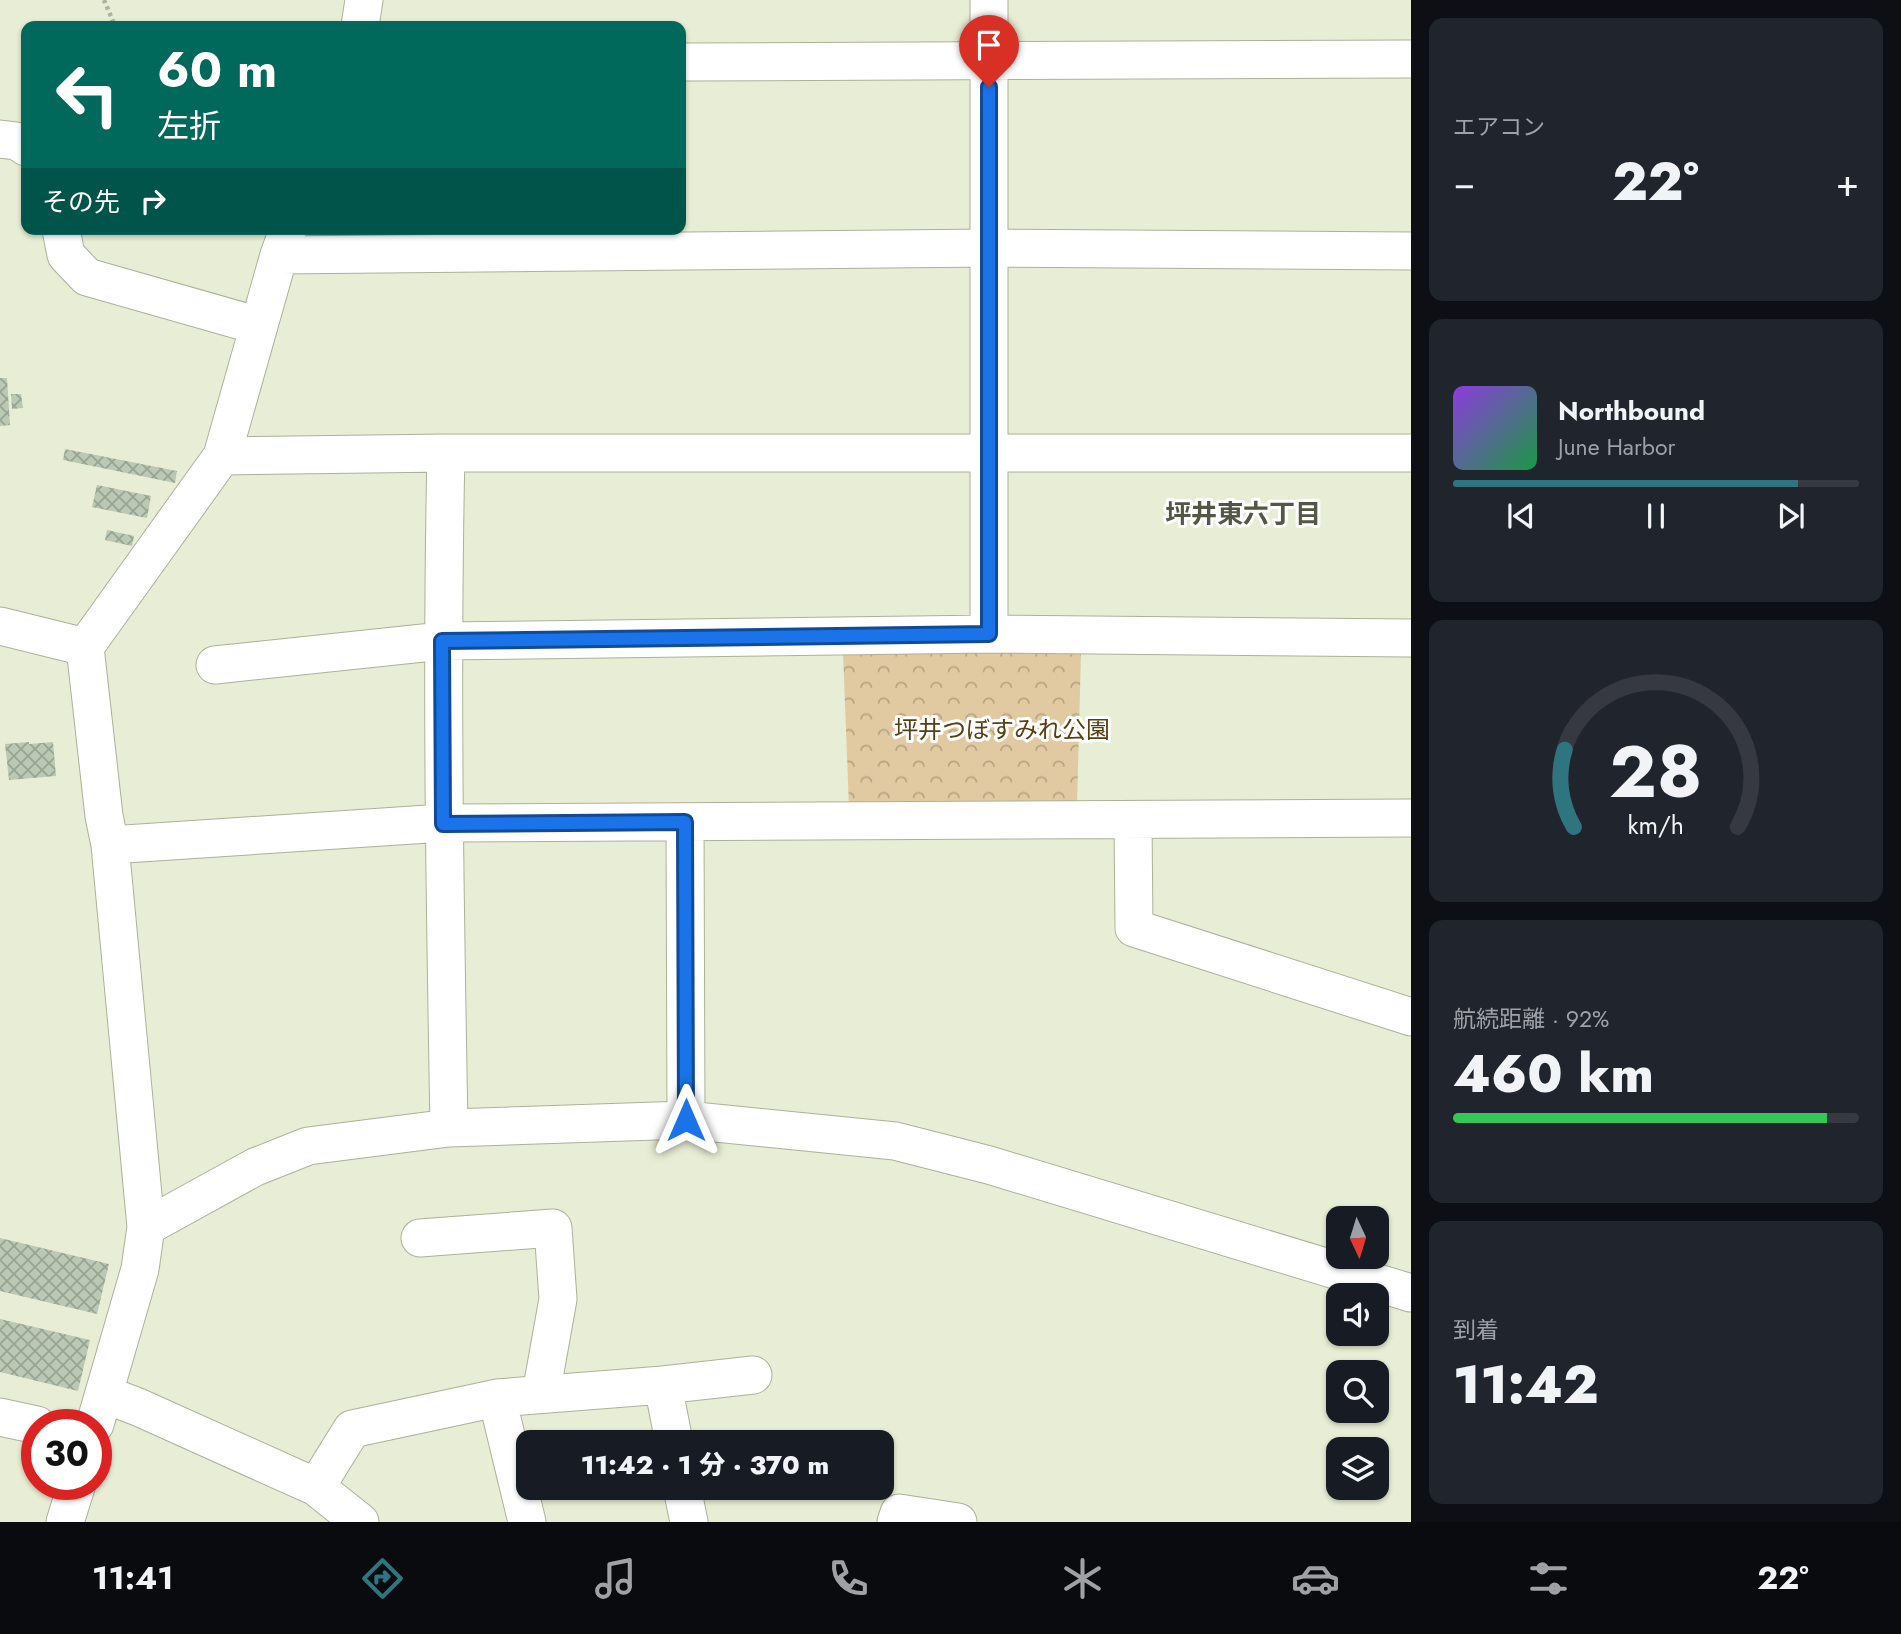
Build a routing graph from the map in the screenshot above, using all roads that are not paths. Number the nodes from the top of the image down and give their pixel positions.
1 (364, 0) edge
2 (989, 0) edge
3 (361, 21) edge
4 (1411, 59) edge
5 (989, 60) junction
6 (686, 62) edge
7 (0, 139) edge
8 (21, 144) edge
9 (62, 235) edge
10 (284, 242) edge
11 (989, 248) junction
12 (1411, 251) edge
13 (259, 326) junction
14 (446, 453) junction
15 (1411, 453) edge
16 (989, 454) junction
17 (222, 456) junction
18 (0, 626) edge
19 (989, 634) junction
20 (1411, 638) edge
21 (442, 641) junction
22 (85, 647) junction
23 (215, 664) dead end
24 (1411, 818) edge
25 (1133, 820) junction
26 (685, 822) junction
27 (443, 824) junction
28 (110, 845) junction
29 (1411, 1017) edge
30 (686, 1120) junction
31 (449, 1128) junction
32 (146, 1227) junction
33 (420, 1238) dead end
34 (1408, 1287) edge
35 (753, 1375) dead end
36 (663, 1385) junction
37 (541, 1394) junction
38 (497, 1398) junction
39 (99, 1409) edge
40 (0, 1417) edge
41 (21, 1422) edge
42 (672, 1430) edge
43 (316, 1487) junction
44 (72, 1500) edge
45 (684, 1500) edge
46 (65, 1522) edge
47 (360, 1522) edge
48 (527, 1522) edge
49 (689, 1522) edge
50 (896, 1522) edge
51 (958, 1522) edge

1 - 3 street
2 - 5 street
4 - 5 street
5 - 6 street
5 - 11 street
7 - 8 street
9 - 13 street
10 - 11 street
10 - 13 street
11 - 12 street
11 - 16 street
13 - 17 street
14 - 16 street
14 - 17 street
14 - 21 street
15 - 16 street
16 - 19 street
17 - 22 street
18 - 22 street
19 - 20 street
19 - 21 street
21 - 23 street
21 - 27 street
22 - 28 street
24 - 25 street
25 - 26 street
25 - 29 street
26 - 27 street
26 - 30 street
27 - 28 street
27 - 31 street
28 - 32 street
30 - 31 street
30 - 34 street
31 - 32 street
32 - 39 street
33 - 37 street
35 - 36 street
36 - 37 street
36 - 42 street
37 - 38 street
38 - 43 street
38 - 48 street
39 - 43 street
40 - 41 street
43 - 47 street
44 - 46 street
45 - 49 street
50 - 51 street

